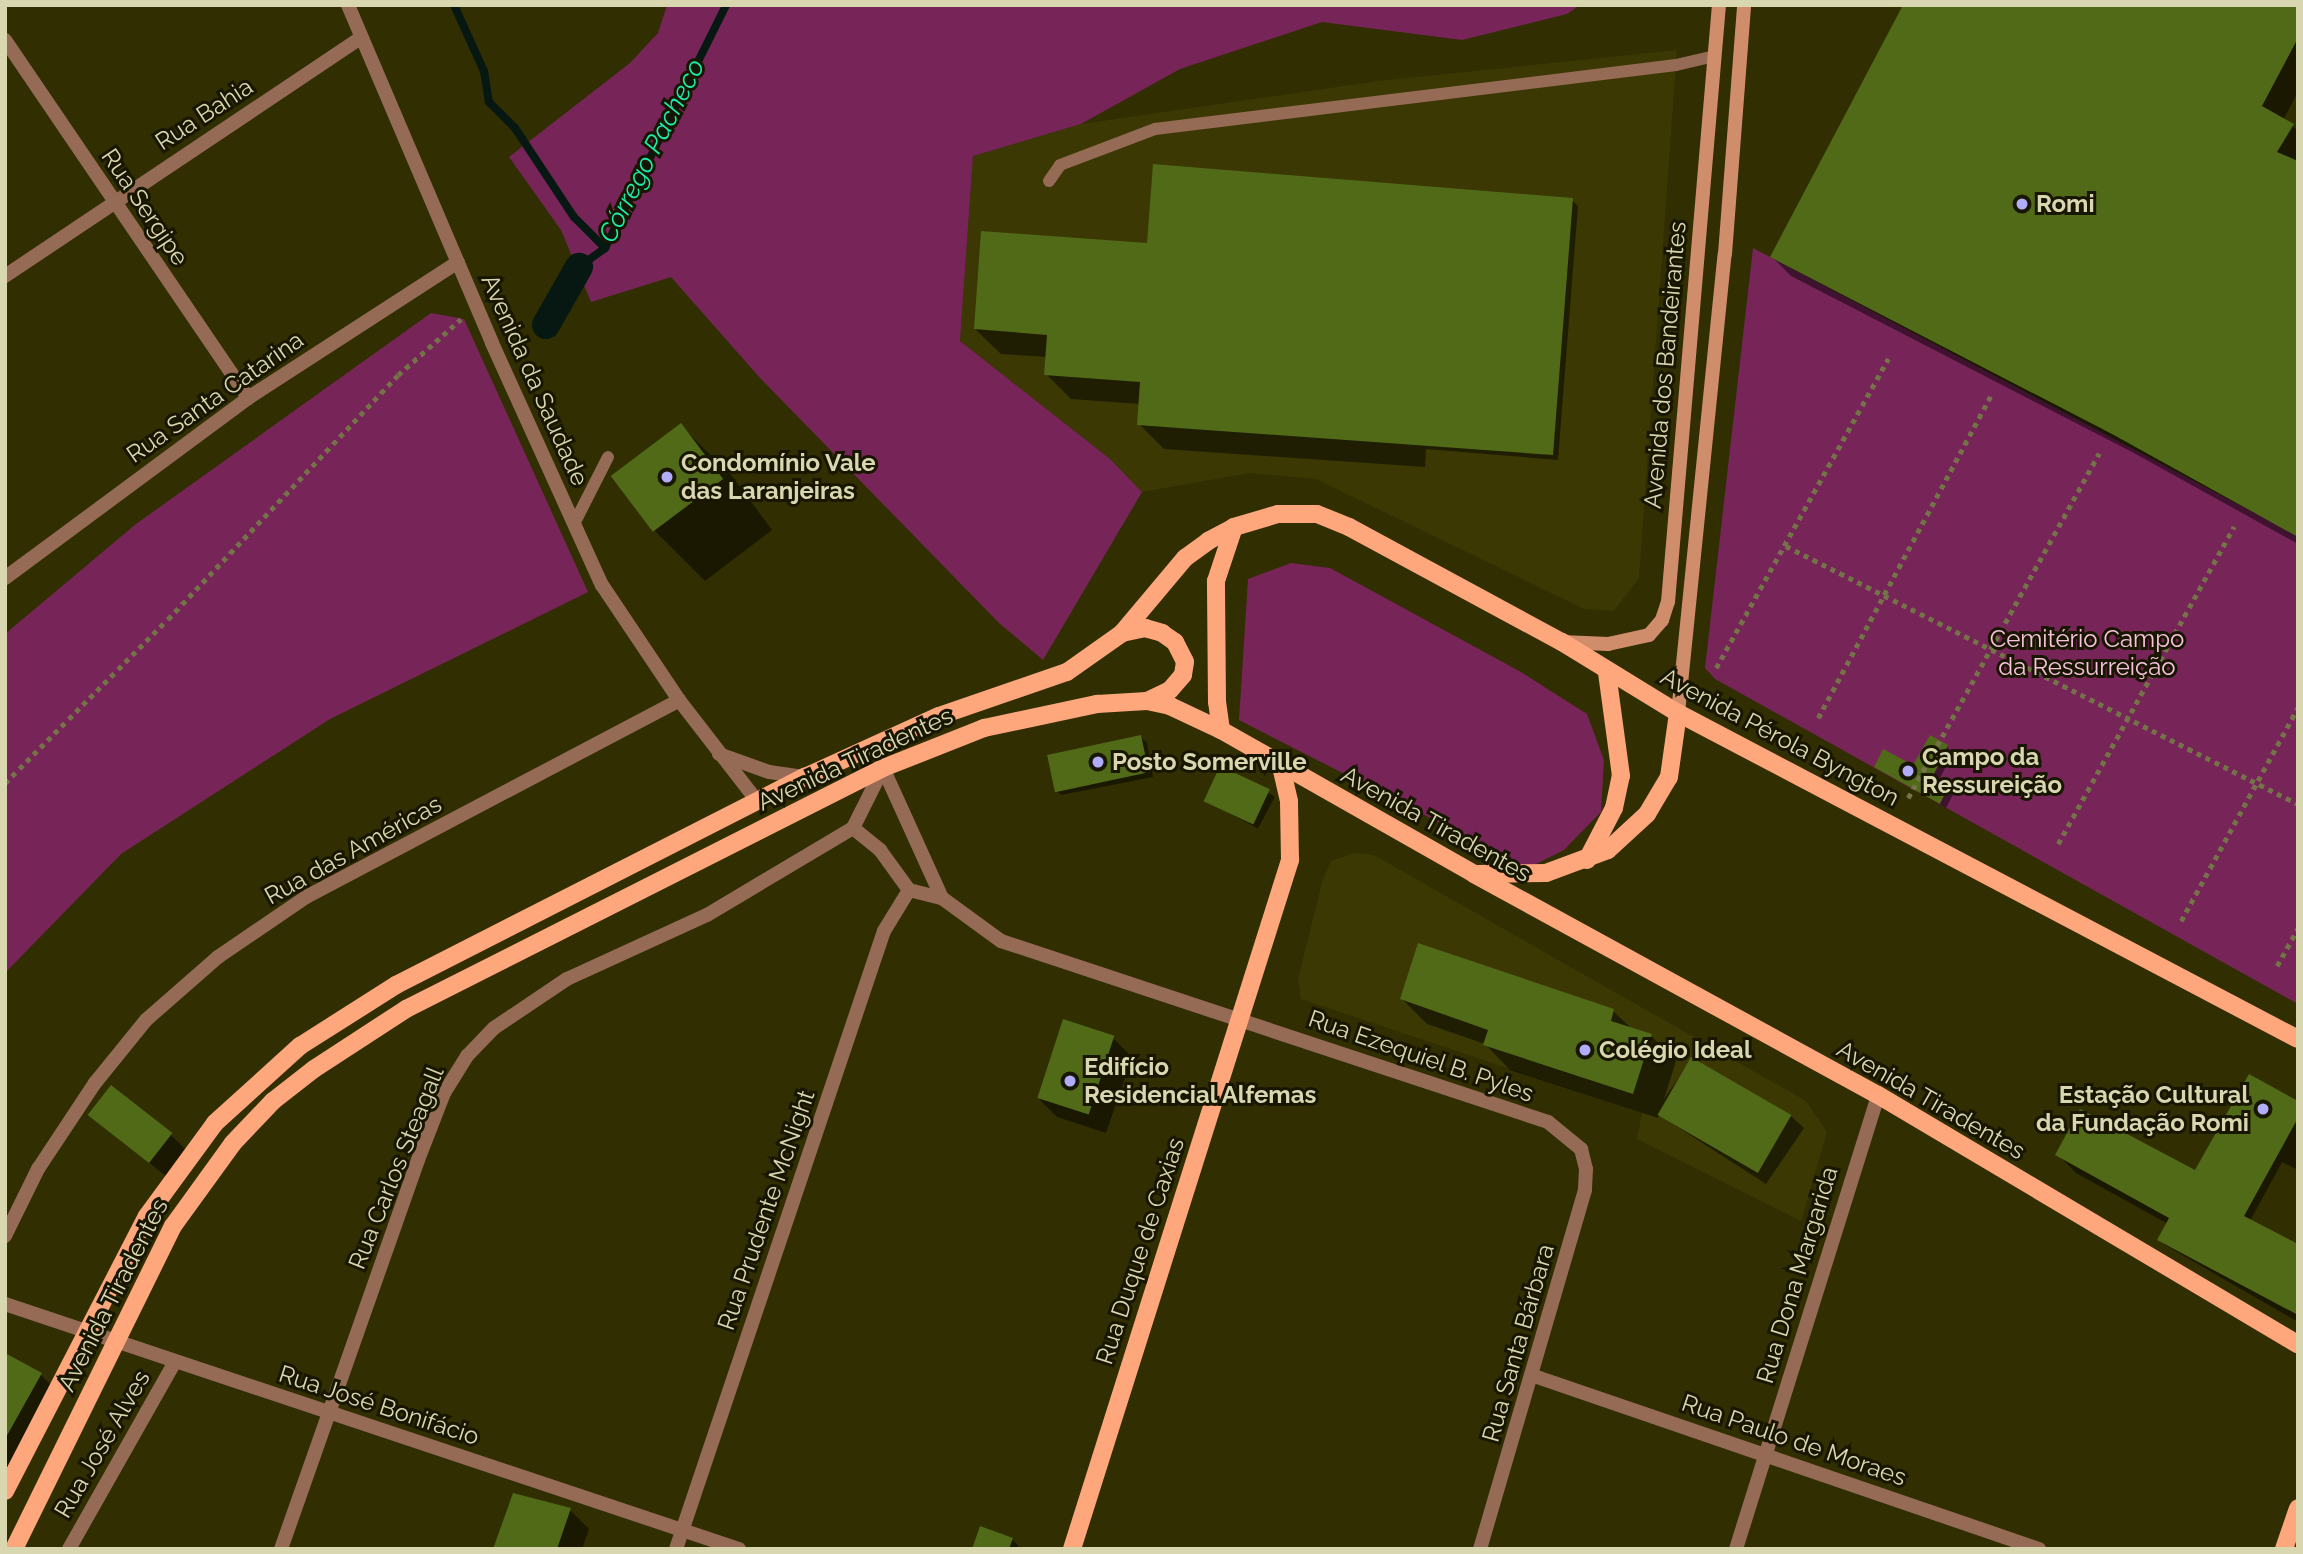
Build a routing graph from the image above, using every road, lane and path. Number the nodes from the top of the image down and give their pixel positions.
1 (348, 5) edge
2 (1719, 5) edge
3 (1744, 5) edge
4 (359, 39) junction
5 (5, 40) edge
6 (1715, 56) junction
7 (1049, 181) dead end
8 (113, 201) junction
9 (458, 262) junction
10 (5, 276) edge
11 (475, 306) junction
12 (1888, 359) dead end
13 (1992, 393) dead end
14 (248, 398) junction
15 (2099, 453) dead end
16 (608, 457) dead end
17 (574, 524) junction
18 (1234, 527) junction
19 (2234, 527) dead end
20 (1786, 546) junction
21 (5, 578) edge
22 (1884, 595) junction
23 (1122, 633) junction
24 (1562, 642) junction
25 (1992, 649) junction
26 (1716, 668) dead end
27 (1607, 673) junction
28 (679, 700) junction
29 (1147, 701) junction
30 (2298, 707) edge
31 (1678, 713) junction
32 (1818, 718) dead end
33 (2128, 718) junction
34 (1221, 730) junction
35 (717, 754) junction
36 (1281, 765) junction
37 (883, 768) junction
38 (805, 777) junction
39 (5, 783) edge
40 (2256, 783) junction
41 (1908, 798) dead end
42 (757, 801) junction
43 (2298, 804) edge
44 (796, 812) junction
45 (853, 828) junction
46 (2058, 845) dead end
47 (1587, 860) junction
48 (1474, 874) junction
49 (909, 891) junction
50 (942, 898) junction
51 (2182, 921) dead end
52 (2298, 928) edge
53 (2277, 966) dead end
54 (1240, 1019) junction
55 (2298, 1039) edge
56 (1878, 1095) junction
57 (1581, 1149) joint
58 (5, 1236) edge
59 (5, 1304) edge
60 (87, 1332) junction
61 (114, 1341) junction
62 (2298, 1344) edge
63 (175, 1362) junction
64 (1534, 1376) junction
65 (328, 1412) junction
66 (1765, 1454) junction
67 (5, 1491) edge
68 (2298, 1508) edge
69 (683, 1530) junction
70 (14, 1549) edge
71 (69, 1549) edge
72 (281, 1549) edge
73 (676, 1549) edge
74 (739, 1549) edge
75 (1072, 1549) edge
76 (1480, 1549) edge
77 (1736, 1549) edge
78 (2039, 1549) edge
79 (2284, 1549) edge

1 - 4 street, Avenida da Saudade
2 - 6 main road, Avenida dos Bandeirantes
3 - 31 main road, Avenida dos Bandeirantes
4 - 8 street, Rua Bahia
4 - 9 street, Avenida da Saudade
5 - 8 street, Rua Sergipe
6 - 7 lane
6 - 24 main road, Avenida dos Bandeirantes
8 - 10 street, Rua Bahia
8 - 14 street, Rua Sergipe
9 - 11 street, Avenida da Saudade
9 - 14 street, Rua Santa Catarina
11 - 17 street, Avenida da Saudade
11 - 39 path
12 - 20 path
13 - 22 path
14 - 21 street, Rua Santa Catarina
15 - 25 path
16 - 17 lane
17 - 28 street, Avenida da Saudade
18 - 23 main road, Avenida Tiradentes
18 - 24 main road, Avenida Pérola Byngton
18 - 34 main road
19 - 33 path
20 - 22 path
20 - 26 path
22 - 25 path
22 - 32 path
23 - 29 main road
23 - 38 main road, Avenida Tiradentes
24 - 27 main road, Avenida Pérola Byngton
25 - 33 path
25 - 41 path
27 - 31 main road, Avenida Pérola Byngton
27 - 47 main road
28 - 35 street, Avenida da Saudade
28 - 58 street, Rua das Américas
29 - 34 main road, Avenida Tiradentes
29 - 37 main road, Avenida Tiradentes
30 - 40 path
31 - 47 main road
31 - 55 main road, Avenida Pérola Byngton
33 - 40 path
33 - 46 path
34 - 36 main road, Avenida Tiradentes
35 - 38 street
35 - 42 street, Avenida da Saudade
36 - 48 main road, Avenida Tiradentes
36 - 54 main road, Rua Duque de Caxias
37 - 44 main road, Avenida Tiradentes
37 - 45 street
37 - 50 street
38 - 42 main road, Avenida Tiradentes
40 - 43 path
40 - 51 path
42 - 44 main road
42 - 60 main road, Avenida Tiradentes
44 - 61 main road, Avenida Tiradentes
45 - 49 street
45 - 65 street, Rua Carlos Steagall
47 - 48 main road
48 - 56 main road, Avenida Tiradentes
49 - 50 street
49 - 69 street, Rua Prudente McNight
50 - 54 street, Rua Ezequiel B. Pyles
52 - 53 path
54 - 57 street, Rua Ezequiel B. Pyles
54 - 75 main road, Rua Duque de Caxias
56 - 62 main road, Avenida Tiradentes
56 - 66 street, Rua Dona Margarida
57 - 64 street, Rua Santa Bárbara
59 - 60 street, Rua José Bonifácio
60 - 61 street, Rua José Bonifácio
60 - 67 main road, Avenida Tiradentes
61 - 63 street, Rua José Bonifácio
61 - 70 main road, Avenida Tiradentes
63 - 65 street, Rua José Bonifácio
63 - 71 street, Rua José Alves
64 - 66 street, Rua Paulo de Moraes
64 - 76 street, Rua Santa Bárbara
65 - 69 street, Rua José Bonifácio
65 - 72 street, Rua Carlos Steagall
66 - 77 street, Rua Dona Margarida
66 - 78 street, Rua Paulo de Moraes
68 - 79 main road
69 - 73 street, Rua Prudente McNight
69 - 74 street, Rua José Bonifácio

